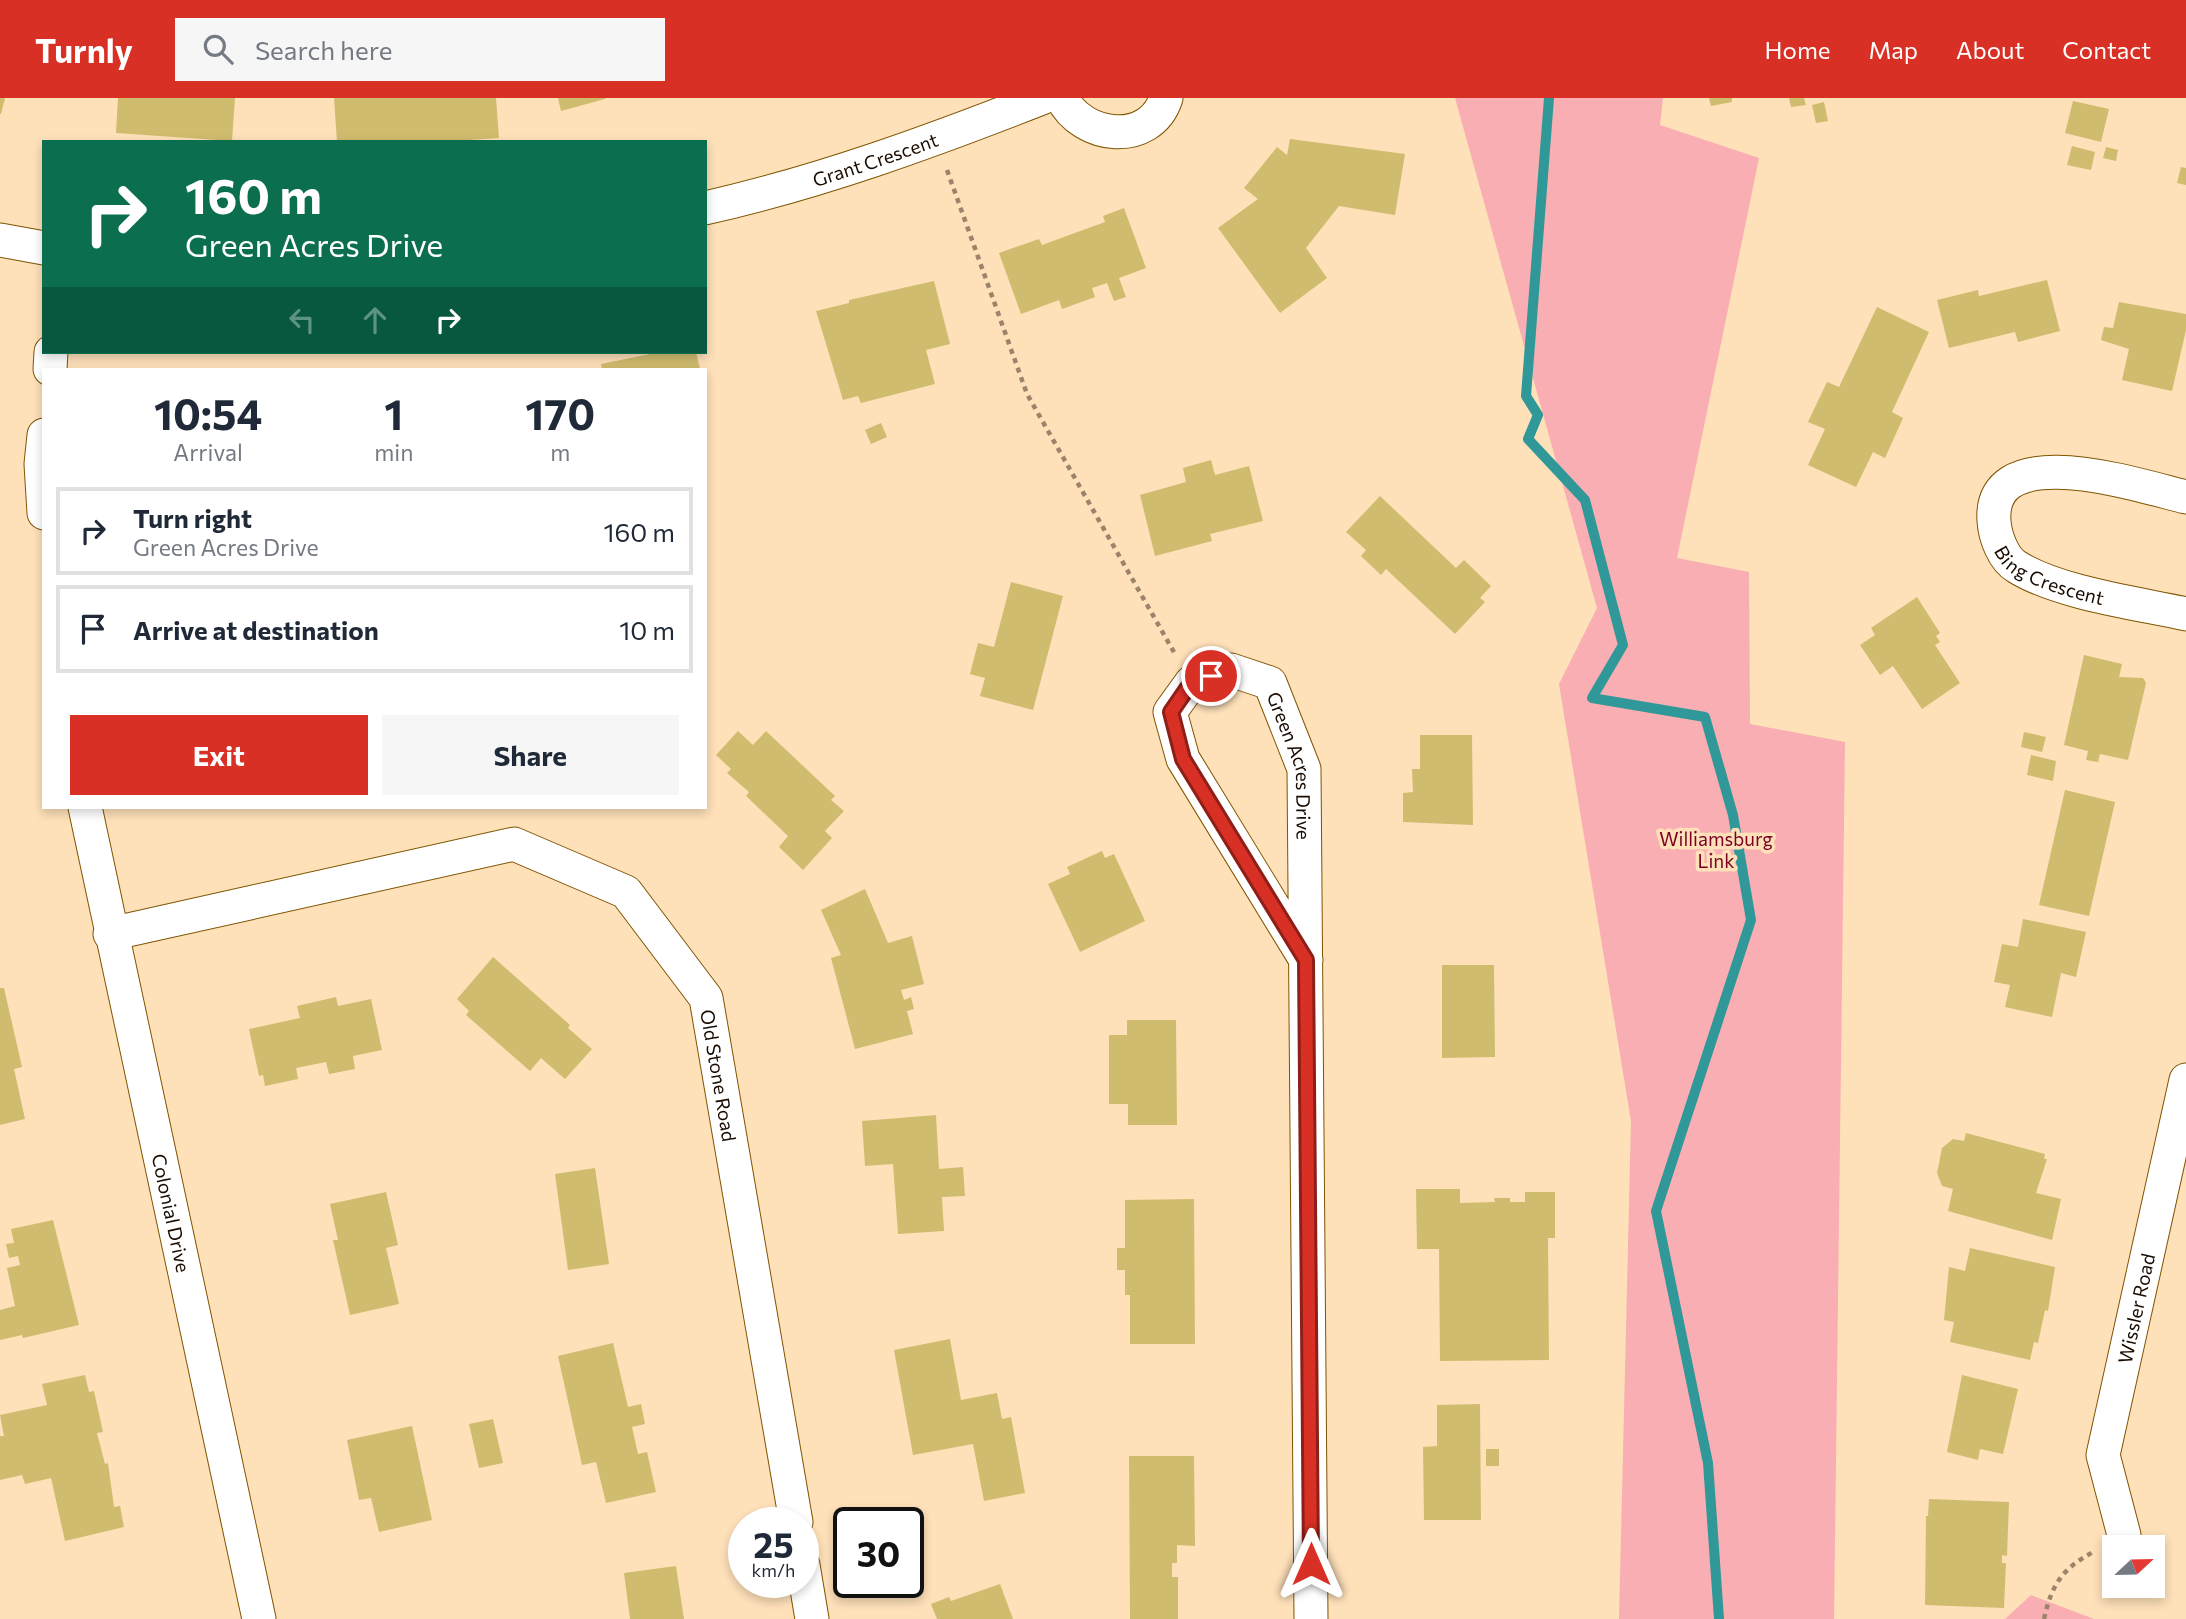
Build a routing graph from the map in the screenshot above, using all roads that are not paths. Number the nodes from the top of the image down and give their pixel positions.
1 (1042, 98) edge
2 (1062, 98) edge
3 (1166, 98) edge
4 (707, 208) edge
5 (0, 240) edge
6 (42, 248) edge
7 (42, 454) edge
8 (42, 480) edge
9 (2186, 497) edge
10 (2186, 614) edge
11 (85, 809) edge
12 (110, 934) junction
13 (1306, 960) junction
14 (2186, 1080) edge
15 (793, 1507) edge
16 (2124, 1535) dead end
17 (809, 1598) edge
18 (259, 1619) edge
19 (813, 1619) edge
20 (1311, 1619) edge

1 - 4 street, Grant Crescent
2 - 3 street
5 - 6 street
7 - 8 street
9 - 10 street, Bing Crescent
11 - 12 street, Colonial Drive
12 - 15 street, Old Stone Road
12 - 18 street, Colonial Drive
13 - 13 street, Green Acres Drive
13 - 20 street, Green Acres Drive
14 - 16 street, Wissler Road
17 - 19 street

